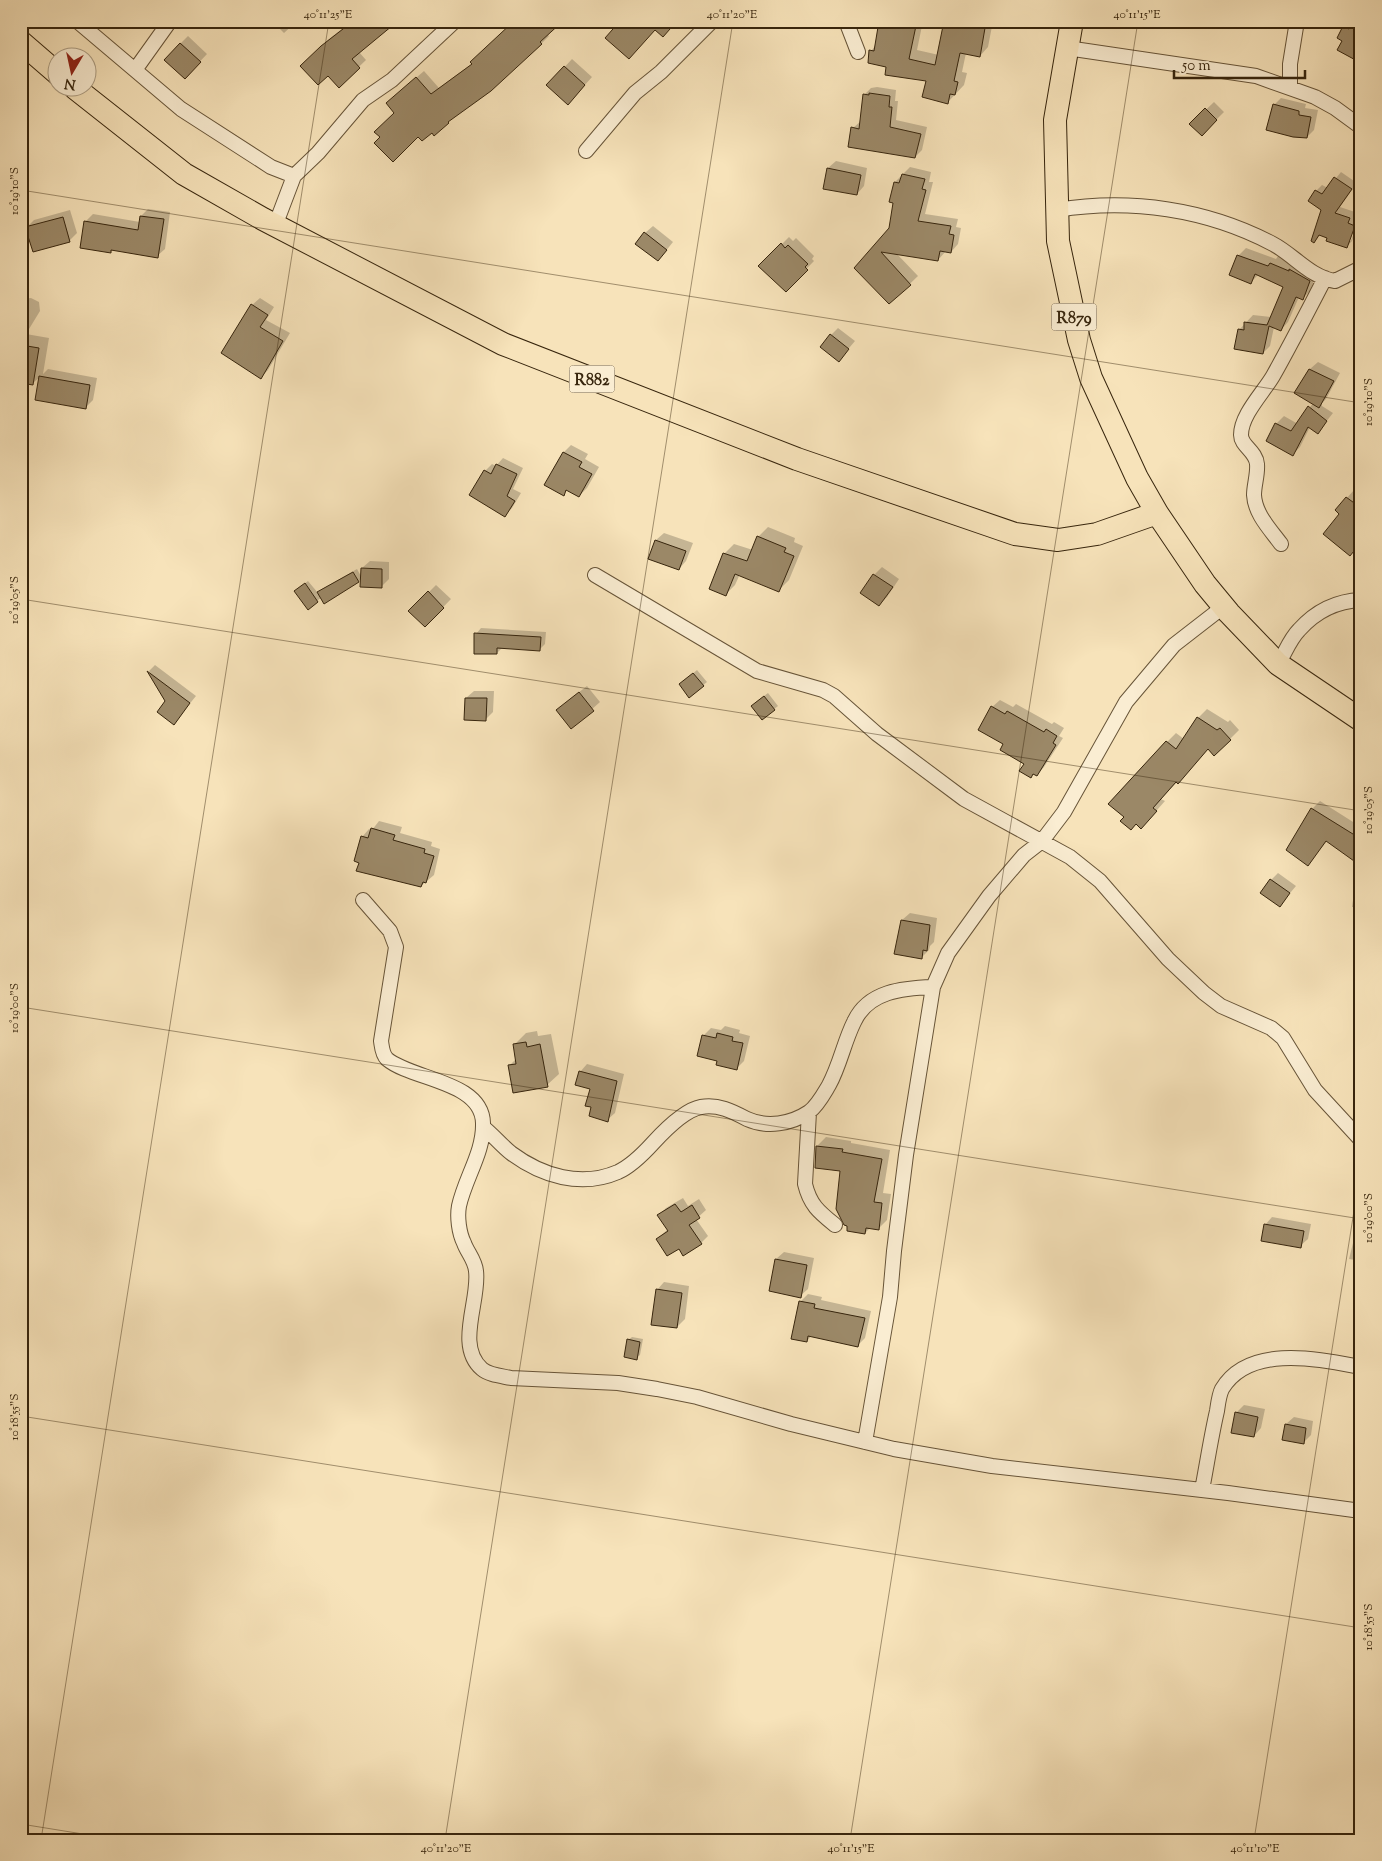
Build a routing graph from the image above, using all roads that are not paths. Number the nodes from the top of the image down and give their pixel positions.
1 (76, 21) edge
2 (170, 21) edge
3 (456, 21) edge
4 (712, 21) edge
5 (846, 21) edge
6 (1072, 21) edge
7 (1297, 21) edge
8 (21, 42) edge
9 (1067, 48) junction
10 (858, 52) dead end
11 (48, 65) edge
12 (135, 70) junction
13 (1290, 87) junction
14 (88, 98) edge
15 (1361, 127) edge
16 (586, 151) dead end
17 (294, 176) junction
18 (1057, 210) junction
19 (276, 226) junction
20 (1357, 270) dead end
21 (1325, 278) junction
22 (1157, 513) junction
23 (1281, 544) dead end
24 (595, 576) dead end
25 (1361, 600) edge
26 (1223, 607) junction
27 (1278, 664) junction
28 (1361, 720) edge
29 (1042, 841) junction
30 (363, 900) dead end
31 (932, 987) junction
32 (809, 1112) junction
33 (483, 1127) junction
34 (1361, 1140) edge
35 (835, 1225) dead end
36 (1361, 1366) edge
37 (865, 1442) junction
38 (1202, 1490) junction
39 (1361, 1511) edge

1 - 12 street
2 - 12 street
3 - 17 street
4 - 16 street
5 - 10 street
6 - 9 main road, R879
7 - 13 street
8 - 11 main road
9 - 13 street
9 - 18 main road, R879
12 - 17 street
13 - 15 street
14 - 19 main road, R882
17 - 19 street
18 - 21 street
18 - 22 main road, R879
19 - 22 main road, R882
20 - 21 street
21 - 23 street
22 - 26 main road, R879
24 - 29 street
25 - 27 street
26 - 27 main road, R879
26 - 29 street
27 - 28 main road, R879
29 - 31 street
29 - 34 street
30 - 33 street
31 - 32 street
31 - 37 street
32 - 33 street
32 - 35 street
33 - 37 street
36 - 38 street
37 - 38 street
38 - 39 street

